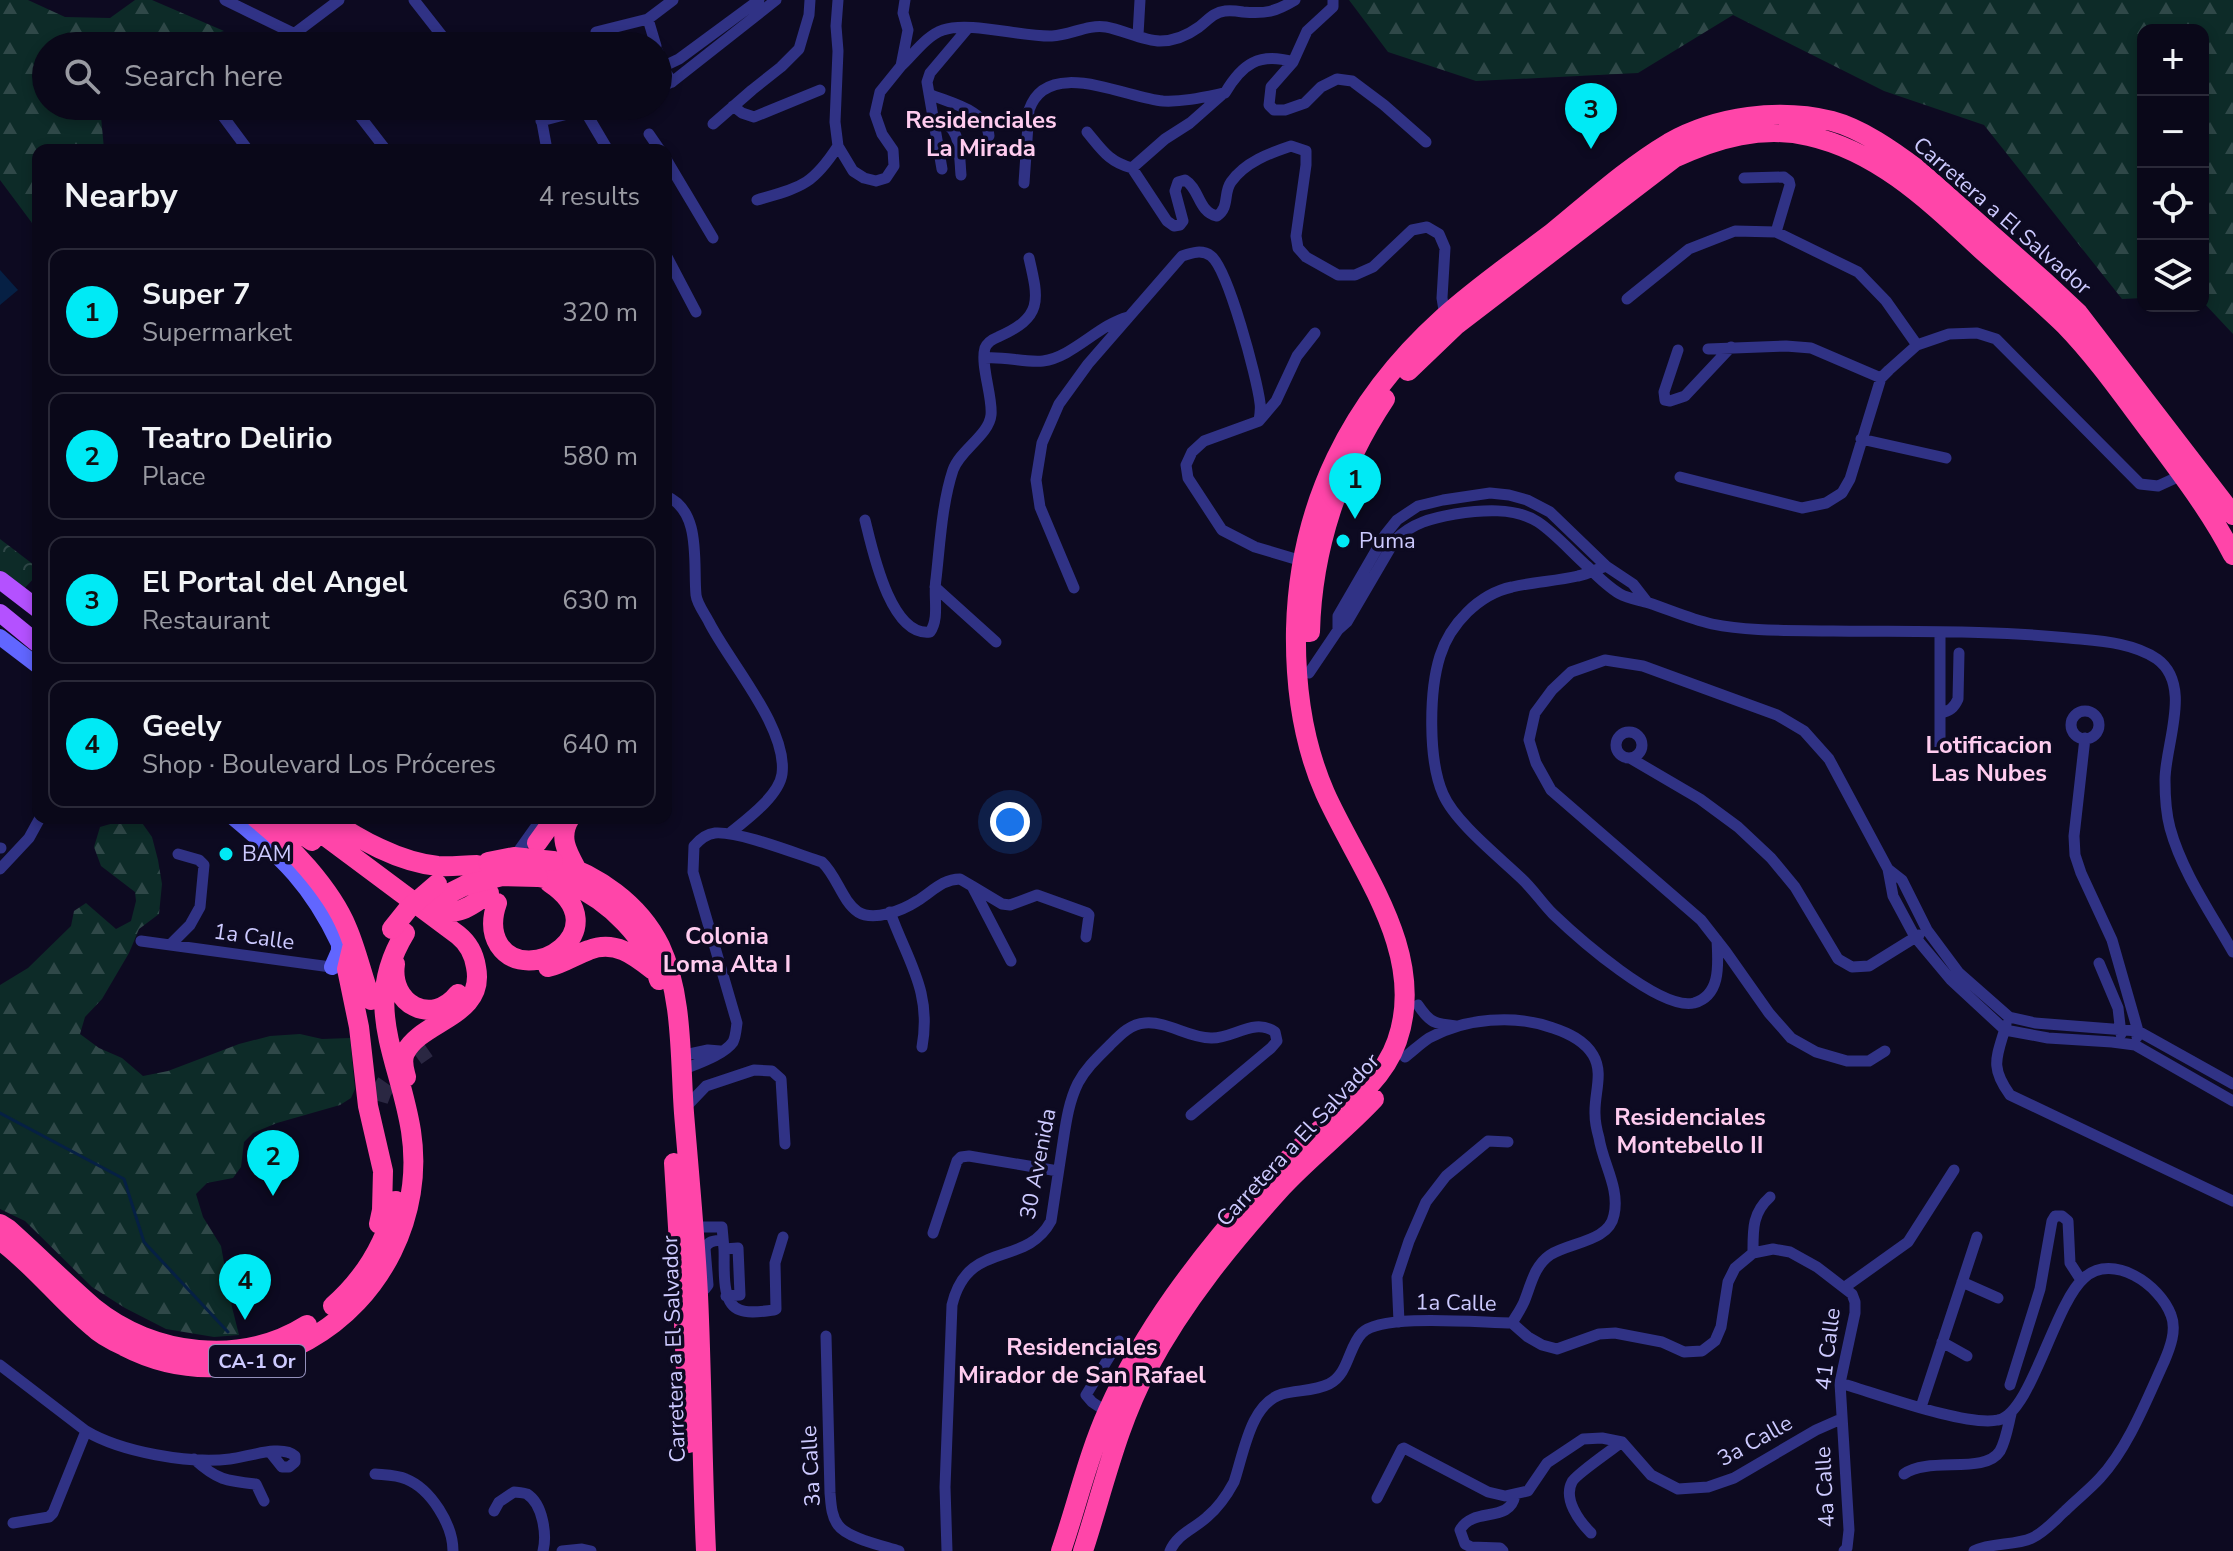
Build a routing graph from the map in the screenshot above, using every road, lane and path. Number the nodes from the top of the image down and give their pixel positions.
1 (225, 0) edge
2 (339, 0) edge
3 (414, 0) edge
4 (673, 0) edge
5 (759, 0) edge
6 (776, 0) edge
7 (810, 0) edge
8 (838, 0) edge
9 (905, 0) edge
10 (1140, 0) edge
11 (1295, 0) edge
12 (1333, 0) edge
13 (648, 19) junction
14 (968, 28) junction
15 (291, 32) edge
16 (298, 32) edge
17 (439, 32) edge
18 (596, 32) dead end
19 (652, 32) edge
20 (1138, 35) junction
21 (672, 62) edge
22 (1293, 62) junction
23 (901, 66) junction
24 (672, 82) edge
25 (820, 90) dead end
26 (1225, 93) junction
27 (929, 94) junction
28 (733, 106) junction
29 (226, 120) edge
30 (363, 120) edge
31 (544, 120) edge
32 (589, 120) edge
33 (541, 121) joint
34 (935, 123) junction
35 (713, 124) dead end
36 (1087, 132) dead end
37 (649, 134) dead end
38 (989, 136) dead end
39 (1426, 142) dead end
40 (244, 144) edge
41 (381, 144) edge
42 (546, 144) edge
43 (604, 144) edge
44 (656, 144) edge
45 (838, 146) junction
46 (672, 168) edge
47 (1132, 168) junction
48 (942, 169) dead end
49 (961, 175) dead end
50 (672, 178) edge
51 (1744, 178) dead end
52 (679, 179) junction
53 (1024, 183) dead end
54 (757, 200) dead end
55 (1776, 232) junction
56 (713, 238) dead end
57 (1029, 258) dead end
58 (672, 266) edge
59 (1627, 299) dead end
60 (696, 312) dead end
61 (1131, 316) junction
62 (1445, 316) junction
63 (1315, 333) dead end
64 (1917, 345) junction
65 (1731, 347) junction
66 (1708, 349) dead end
67 (1678, 350) dead end
68 (985, 358) junction
69 (1881, 378) junction
70 (1259, 421) junction
71 (1861, 439) junction
72 (1946, 458) dead end
73 (2182, 475) junction
74 (1680, 477) dead end
75 (672, 500) edge
76 (1443, 500) junction
77 (1447, 515) junction
78 (2233, 515) edge
79 (865, 520) dead end
80 (1401, 525) junction
81 (1564, 525) junction
82 (1554, 537) junction
83 (2233, 555) edge
84 (1302, 561) junction
85 (1606, 566) junction
86 (1592, 571) junction
87 (0, 580) edge
88 (935, 587) junction
89 (1074, 588) dead end
90 (1647, 602) junction
91 (32, 604) edge
92 (0, 613) edge
93 (1310, 615) junction
94 (18, 627) junction
95 (1940, 633) junction
96 (0, 637) edge
97 (32, 639) edge
98 (996, 642) dead end
99 (32, 652) edge
100 (1959, 653) dead end
101 (32, 659) edge
102 (1309, 673) junction
103 (1940, 713) junction
104 (2085, 738) dead end
105 (1940, 749) dead end
106 (1630, 758) dead end
107 (37, 824) edge
108 (241, 824) edge
109 (263, 824) edge
110 (287, 824) edge
111 (309, 824) edge
112 (342, 824) edge
113 (538, 824) edge
114 (551, 824) edge
115 (567, 824) edge
116 (730, 833) junction
117 (537, 843) dead end
118 (178, 854) dead end
119 (479, 864) junction
120 (365, 865) junction
121 (0, 869) edge
122 (1888, 869) junction
123 (577, 870) junction
124 (543, 872) junction
125 (972, 886) junction
126 (442, 889) junction
127 (493, 898) junction
128 (890, 912) junction
129 (1927, 930) junction
130 (486, 933) junction
131 (398, 936) junction
132 (1086, 937) dead end
133 (1915, 937) junction
134 (1717, 940) junction
135 (141, 941) dead end
136 (170, 945) junction
137 (2233, 952) edge
138 (1011, 961) dead end
139 (2099, 963) dead end
140 (346, 969) junction
141 (657, 973) junction
142 (371, 1000) junction
143 (1418, 1005) junction
144 (2009, 1017) junction
145 (1460, 1026) junction
146 (2122, 1029) junction
147 (2005, 1030) junction
148 (2138, 1031) junction
149 (2121, 1043) junction
150 (2135, 1045) junction
151 (922, 1047) dead end
152 (427, 1048) tunnel mouth
153 (1885, 1051) dead end
154 (1405, 1057) junction
155 (681, 1063) junction
156 (2233, 1084) edge
157 (378, 1101) dead end
158 (2233, 1101) edge
159 (684, 1109) junction
160 (1191, 1115) dead end
161 (411, 1132) junction
162 (1508, 1142) dead end
163 (785, 1144) dead end
164 (1954, 1170) dead end
165 (1058, 1171) junction
166 (397, 1196) junction
167 (1770, 1197) dead end
168 (2233, 1201) edge
169 (0, 1224) edge
170 (693, 1224) junction
171 (933, 1233) dead end
172 (783, 1237) dead end
173 (1977, 1237) dead end
174 (724, 1244) junction
175 (701, 1245) junction
176 (2, 1247) edge
177 (1753, 1253) junction
178 (371, 1263) junction
179 (2081, 1280) junction
180 (1962, 1282) junction
181 (1845, 1287) junction
182 (1998, 1298) dead end
183 (1399, 1322) junction
184 (1512, 1323) junction
185 (826, 1336) dead end
186 (1119, 1341) dead end
187 (1942, 1342) junction
188 (1967, 1356) dead end
189 (0, 1365) edge
190 (1840, 1383) junction
191 (2010, 1385) dead end
192 (1921, 1407) junction
193 (1107, 1412) junction
194 (2011, 1414) junction
195 (1841, 1419) junction
196 (86, 1431) junction
197 (1098, 1438) junction
198 (1622, 1442) junction
199 (270, 1452) dead end
200 (194, 1459) junction
201 (375, 1474) dead end
202 (1904, 1474) dead end
203 (1515, 1495) junction
204 (1377, 1498) dead end
205 (264, 1501) dead end
206 (1098, 1505) junction
207 (494, 1511) dead end
208 (13, 1523) dead end
209 (1070, 1526) junction
210 (1591, 1533) dead end
211 (453, 1551) edge
212 (543, 1551) edge
213 (562, 1551) edge
214 (591, 1551) edge
215 (692, 1551) edge
216 (706, 1551) edge
217 (899, 1551) edge
218 (947, 1551) edge
219 (1061, 1551) edge
220 (1075, 1551) edge
221 (1083, 1551) edge
222 (1170, 1551) edge
223 (1503, 1551) edge
224 (1844, 1551) edge
225 (1974, 1551) edge

1 - 15 street
2 - 16 street
3 - 17 street
4 - 13 street
5 - 21 street
6 - 24 street
7 - 28 street
8 - 45 street
9 - 23 street
10 - 20 street
11 - 20 street
12 - 22 street
13 - 18 street
13 - 19 street
14 - 20 street
14 - 23 street
14 - 27 street
22 - 26 street
22 - 39 street
23 - 45 street
25 - 28 street
26 - 47 street
26 - 53 street
27 - 34 street
27 - 38 street
28 - 35 street
29 - 40 street
30 - 41 street
31 - 33 street
32 - 43 street
33 - 42 street
34 - 48 street
34 - 49 street
36 - 47 street
37 - 44 street
45 - 54 street
46 - 52 street
47 - 62 street
50 - 52 street
51 - 55 street
52 - 56 street
55 - 59 street
55 - 64 street
57 - 68 street
58 - 60 street
61 - 68 street
61 - 70 street
61 - 89 street
62 - 78 highway, Carretera a El Salvador
62 - 84 highway, Carretera a El Salvador
63 - 70 street
64 - 69 street
64 - 73 street
65 - 66 street
65 - 67 street
65 - 69 street
68 - 88 street
69 - 71 street
70 - 84 street
71 - 72 street
71 - 74 street
73 - 83 highway, Carretera a El Salvador
73 - 93 highway, Carretera a El Salvador
75 - 116 street
76 - 77 street
76 - 80 street
76 - 81 street
77 - 80 street
77 - 82 street
79 - 88 street
80 - 102 street
81 - 82 street
81 - 85 street
82 - 86 street
84 - 93 highway
84 - 193 highway, Carretera a El Salvador
85 - 86 street
85 - 90 street
86 - 90 street
86 - 134 street
87 - 91 main road
88 - 98 street
90 - 95 street
92 - 94 main road
93 - 102 highway, Carretera a El Salvador
94 - 97 main road
94 - 99 main road
95 - 103 street
95 - 137 street
96 - 101 street
100 - 103 street
102 - 143 highway, Carretera a El Salvador
103 - 105 street
104 - 148 street
106 - 133 street
107 - 121 street
108 - 140 street
109 - 140 highway
110 - 131 highway
111 - 120 highway
112 - 119 highway
113 - 127 street
114 - 117 highway
115 - 123 highway
116 - 128 street
116 - 155 street
118 - 136 street
119 - 124 highway, Carretera a El Salvador / CA-1 Or, bridge
119 - 126 highway, Carretera a El Salvador / CA-1 Or
120 - 127 highway
120 - 161 highway
122 - 129 street
122 - 133 street
122 - 134 street
123 - 124 highway, Carretera a El Salvador / CA-1 Or
123 - 155 highway, Carretera a El Salvador / CA-1 Or
124 - 126 highway, Carretera a El Salvador / CA-1 Or, bridge
124 - 127 highway
124 - 141 highway, Carretera a El Salvador / CA-1 Or
125 - 128 street
125 - 132 street
125 - 138 street
126 - 131 highway, Carretera a El Salvador / CA-1 Or, bridge
127 - 130 highway
128 - 151 street
129 - 133 street
129 - 144 street
130 - 141 highway
130 - 152 highway
131 - 142 highway, CA-1 Or
131 - 161 highway, CA-1 Or
133 - 147 street
134 - 153 street
135 - 136 street, 1a Calle
136 - 140 street, 1a Calle
139 - 146 street
140 - 142 highway
140 - 178 highway
141 - 215 highway, Carretera a El Salvador / CA-1 Or
142 - 166 highway, CA-1 Or
143 - 145 street
143 - 154 highway, Carretera a El Salvador
144 - 146 street
144 - 147 street
145 - 154 street
145 - 184 street
146 - 148 street
146 - 149 street
147 - 149 street
147 - 168 street
148 - 150 street
148 - 156 street
149 - 150 street
150 - 158 street
154 - 206 highway, Carretera a El Salvador
155 - 159 highway, Carretera a El Salvador / CA-1 Or
157 - 166 highway
159 - 163 street
159 - 170 highway, Carretera a El Salvador / CA-1 Or
160 - 165 street, 30 Avenida
161 - 176 highway, CA-1 Or
162 - 183 street
164 - 181 street
165 - 171 street
165 - 218 street, 30 Avenida
166 - 178 highway, CA-1 Or
167 - 177 street
169 - 178 highway, CA-1 Or
170 - 174 street
170 - 175 highway, Carretera a El Salvador / CA-1 Or
172 - 174 street
173 - 180 street
174 - 175 street
175 - 216 highway, Carretera a El Salvador / CA-1 Or
177 - 181 street
177 - 184 street
179 - 191 street
179 - 194 street
179 - 225 street
180 - 182 street
180 - 187 street
181 - 190 street, 41 Calle
183 - 184 street, 1a Calle
183 - 222 street, 1a Calle
185 - 217 street, 3a Calle
186 - 193 street
187 - 188 street
187 - 192 street
189 - 196 street
190 - 192 street
190 - 195 street, 41 Calle
192 - 194 street
193 - 197 highway, Carretera a El Salvador
194 - 202 street
195 - 198 street, 3a Calle
195 - 224 street, 4a Calle
196 - 200 street
196 - 208 street
197 - 206 highway
197 - 209 highway, Carretera a El Salvador
198 - 203 street
198 - 210 street
199 - 200 street
200 - 205 street
201 - 211 street
203 - 204 street
203 - 223 street
206 - 221 highway, Carretera a El Salvador
207 - 212 street
209 - 219 highway, Carretera a El Salvador
209 - 220 highway
213 - 214 street

